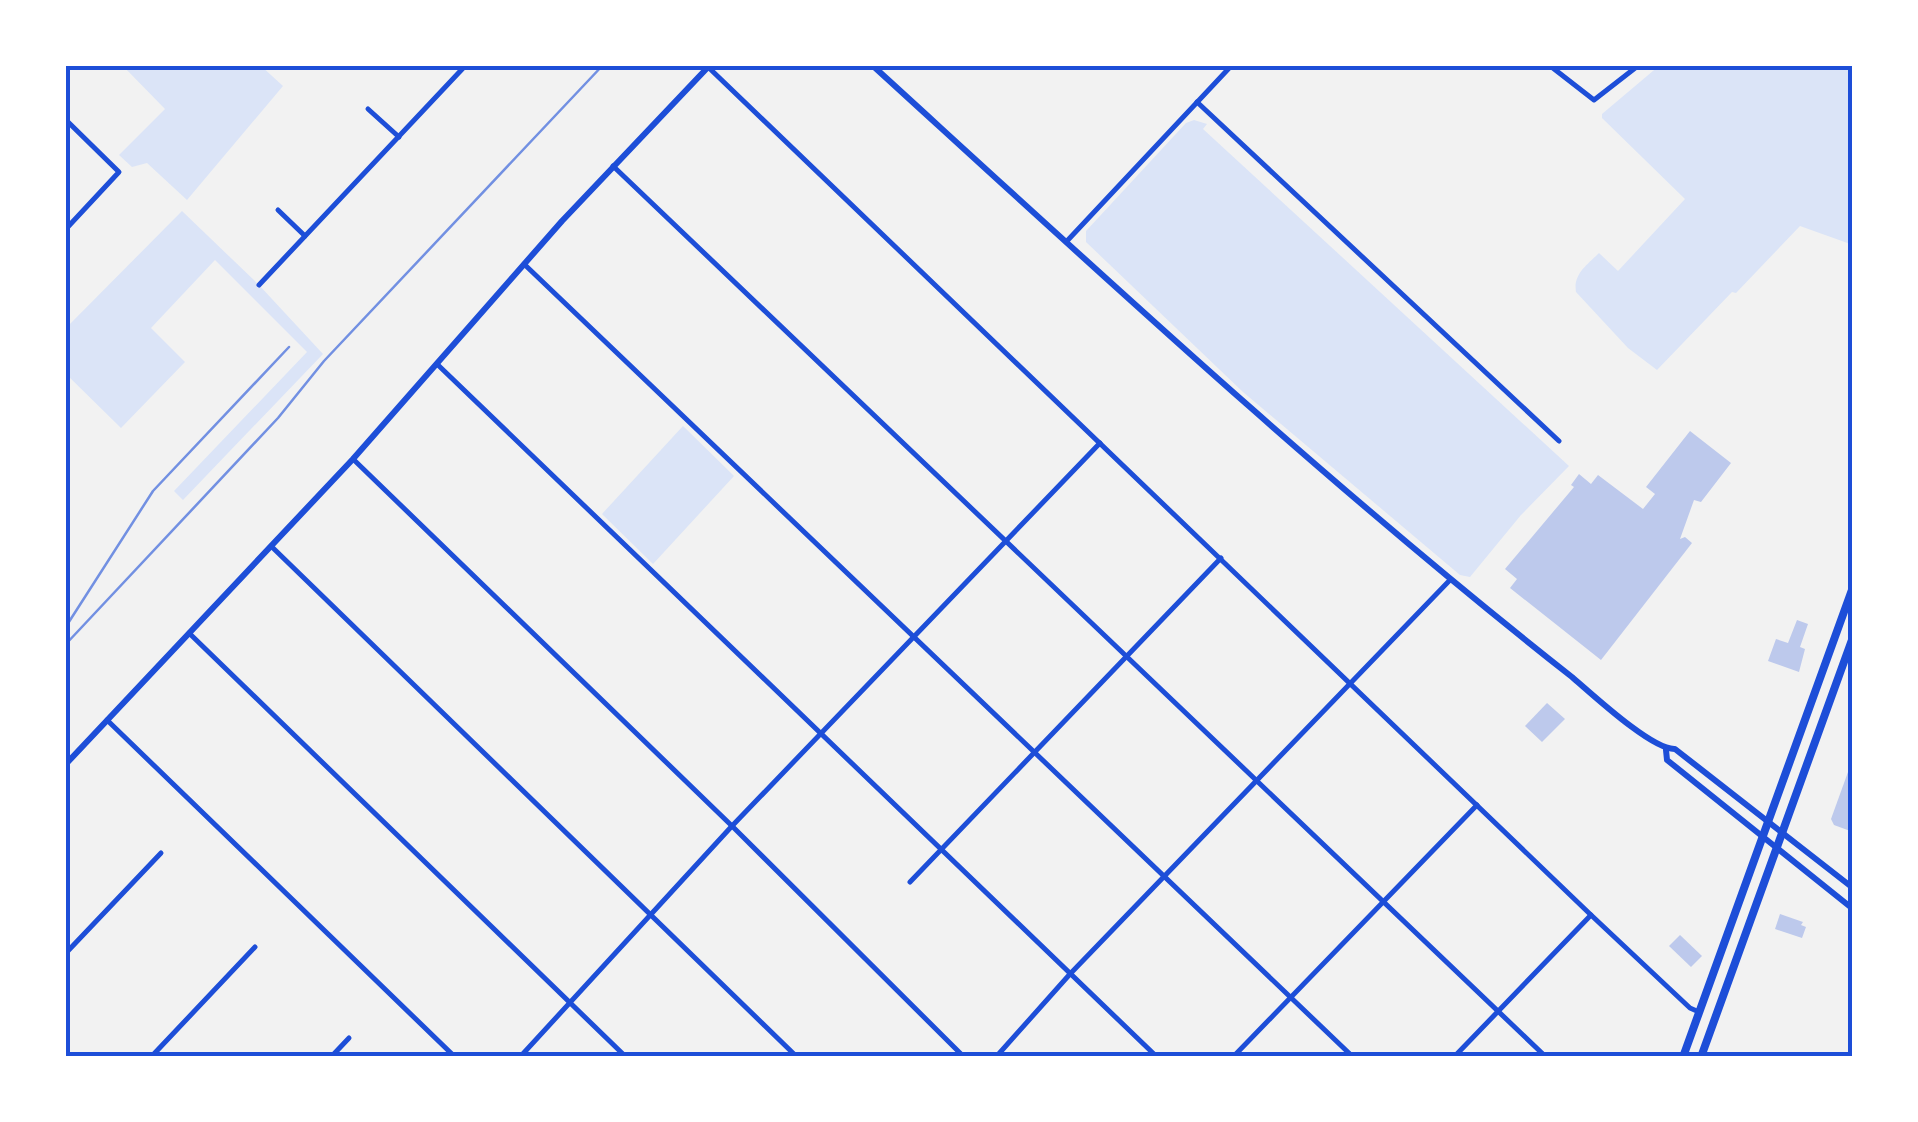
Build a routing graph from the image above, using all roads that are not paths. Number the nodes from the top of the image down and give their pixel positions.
1 (466, 65) edge
2 (872, 65) edge
3 (1232, 65) edge
4 (1549, 65) edge
5 (1640, 65) edge
6 (708, 66) edge
7 (1197, 102) junction
8 (368, 109) dead end
9 (65, 119) edge
10 (400, 137) junction
11 (614, 166) junction
12 (278, 210) dead end
13 (65, 230) edge
14 (305, 236) junction
15 (1066, 242) junction
16 (524, 264) junction
17 (259, 285) dead end
18 (438, 364) junction
19 (1559, 440) dead end
20 (1100, 443) junction
21 (353, 459) junction
22 (1006, 540) junction
23 (272, 547) junction
24 (1221, 558) junction
25 (1449, 581) junction
26 (1853, 586) edge
27 (189, 633) junction
28 (912, 637) junction
29 (1853, 638) edge
30 (1127, 655) junction
31 (1351, 684) junction
32 (107, 720) junction
33 (819, 734) junction
34 (1666, 750) junction
35 (1033, 753) junction
36 (65, 764) edge
37 (1258, 780) junction
38 (1477, 806) junction
39 (1768, 821) junction
40 (732, 826) junction
41 (1782, 832) junction
42 (1762, 839) junction
43 (941, 849) junction
44 (1776, 850) junction
45 (160, 853) dead end
46 (1164, 878) junction
47 (910, 882) dead end
48 (1853, 888) edge
49 (1384, 902) junction
50 (1853, 909) edge
51 (651, 914) junction
52 (1591, 915) junction
53 (255, 946) dead end
54 (65, 954) edge
55 (1070, 974) junction
56 (1291, 998) junction
57 (570, 1002) junction
58 (1498, 1012) junction
59 (1699, 1012) junction
60 (349, 1038) dead end
61 (151, 1057) edge
62 (331, 1057) edge
63 (454, 1057) edge
64 (520, 1057) edge
65 (626, 1057) edge
66 (797, 1057) edge
67 (964, 1057) edge
68 (996, 1057) edge
69 (1157, 1057) edge
70 (1233, 1057) edge
71 (1352, 1057) edge
72 (1454, 1057) edge
73 (1546, 1057) edge
74 (1683, 1057) edge
75 (1701, 1057) edge

1 - 10 street
2 - 15 main road
3 - 7 street
4 - 5 street
6 - 11 main road
6 - 20 street
7 - 15 street
7 - 19 street
8 - 10 street
9 - 13 street
10 - 14 street
11 - 16 main road
11 - 22 street
12 - 14 street
14 - 17 street
15 - 25 main road
16 - 18 main road
16 - 28 street
18 - 21 main road
18 - 33 street
20 - 22 street
20 - 24 street
21 - 23 main road
21 - 40 street
22 - 28 street
22 - 30 street
23 - 27 main road
23 - 51 street
24 - 30 street
24 - 31 street
25 - 31 street
25 - 34 main road
26 - 39 main road
27 - 32 main road
27 - 57 street
28 - 33 street
28 - 35 street
29 - 41 main road
30 - 35 street
30 - 37 street
31 - 37 street
31 - 38 street
32 - 36 main road
32 - 63 street
33 - 40 street
33 - 43 street
34 - 39 main road
34 - 42 main road
35 - 43 street
35 - 46 street
37 - 46 street
37 - 49 street
38 - 49 street
38 - 52 street
39 - 41 main road
39 - 42 main road
40 - 51 street
40 - 67 street
41 - 44 main road
41 - 48 main road
42 - 44 main road
42 - 59 main road
43 - 47 street
43 - 55 street
44 - 50 main road
44 - 75 main road
45 - 54 street
46 - 55 street
46 - 56 street
49 - 56 street
49 - 58 street
51 - 57 street
51 - 66 street
52 - 58 street
52 - 59 street
53 - 61 street
55 - 68 street
55 - 69 street
56 - 70 street
56 - 71 street
57 - 64 street
57 - 65 street
58 - 72 street
58 - 73 street
59 - 74 main road
60 - 62 street

